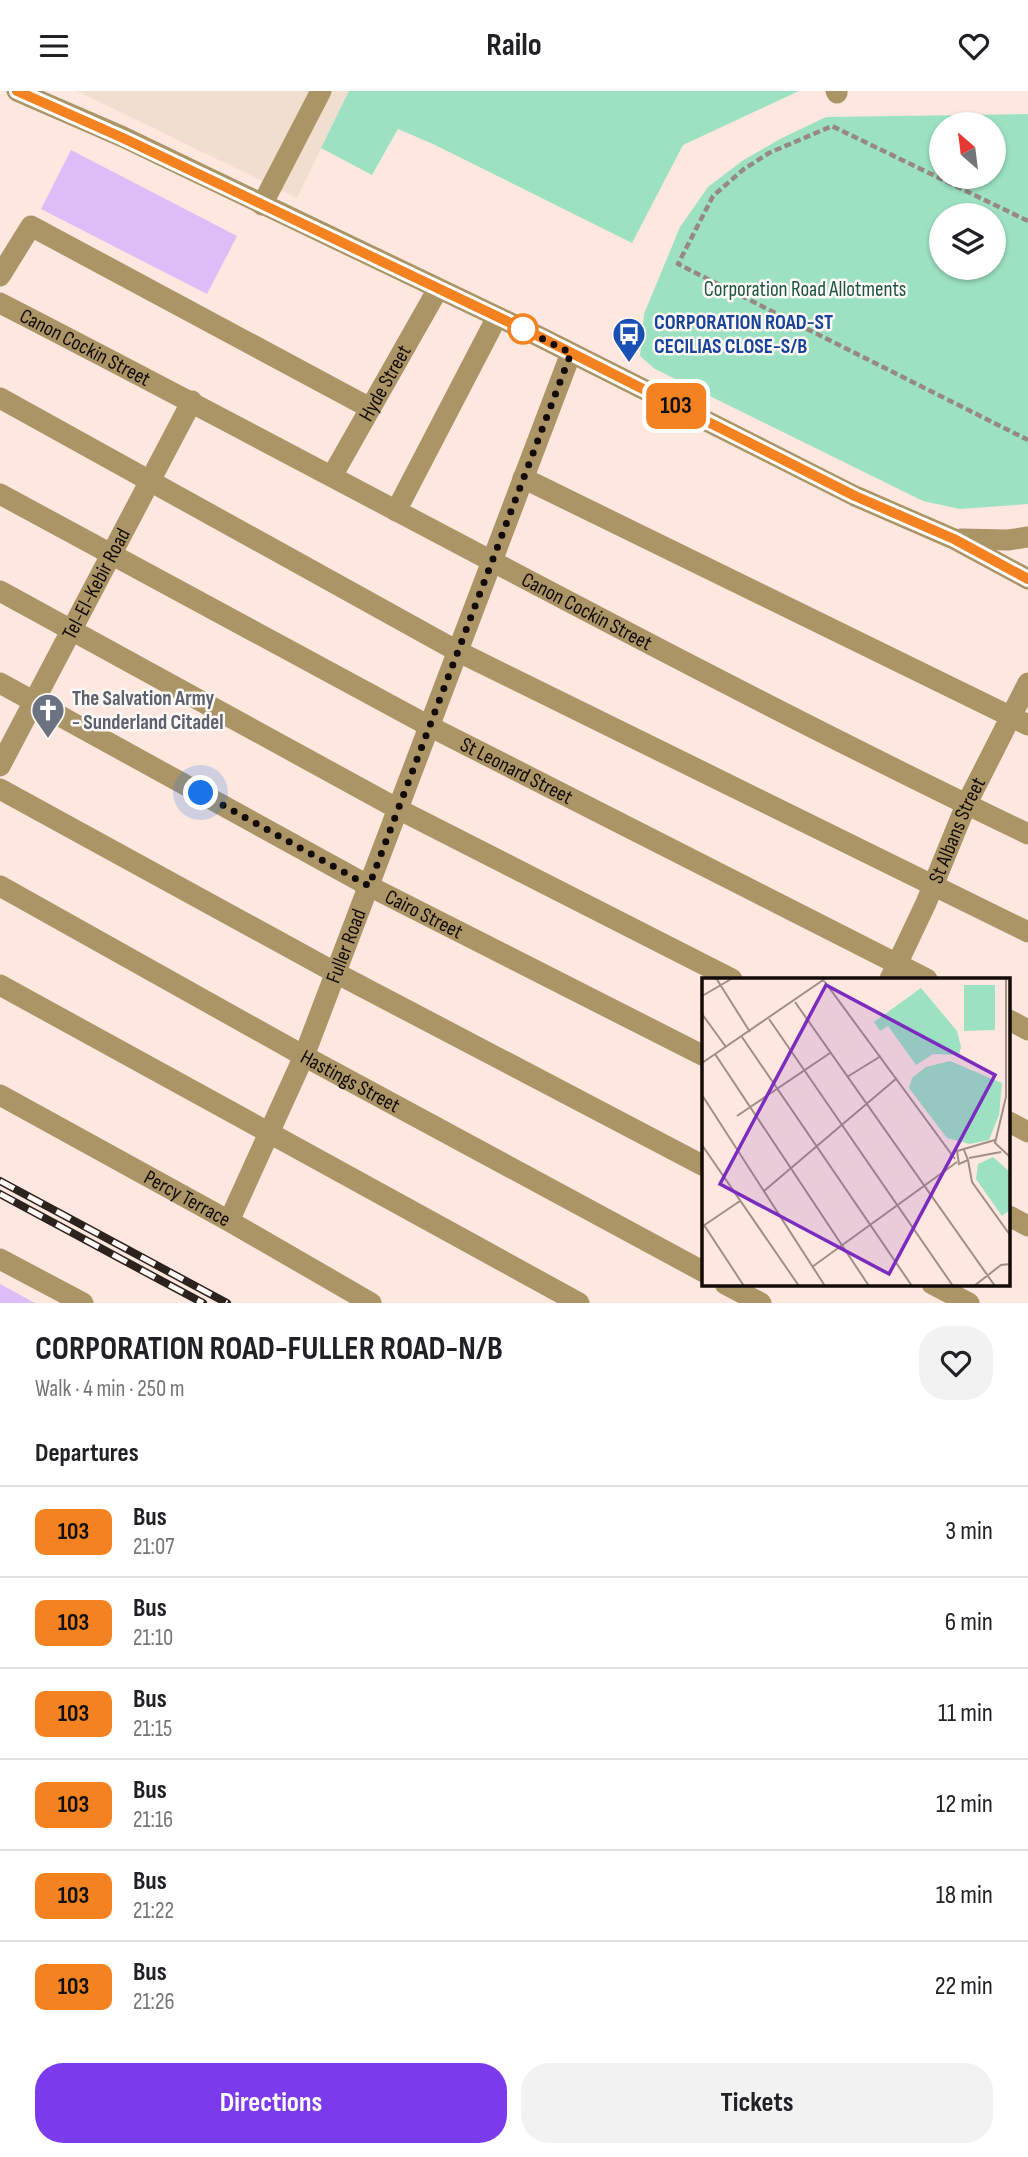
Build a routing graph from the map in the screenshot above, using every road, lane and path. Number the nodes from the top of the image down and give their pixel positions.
1 (17, 91) edge
2 (321, 91) edge
3 (262, 205) junction
4 (1028, 221) edge
5 (0, 276) edge
6 (438, 289) junction
7 (0, 303) edge
8 (497, 317) junction
9 (571, 353) junction
10 (0, 398) edge
11 (192, 401) junction
12 (370, 408) junction
13 (1028, 440) edge
14 (332, 476) junction
15 (523, 478) junction
16 (149, 481) junction
17 (0, 494) edge
18 (396, 511) junction
19 (1028, 537) edge
20 (954, 539) junction
21 (110, 554) junction
22 (491, 562) junction
23 (1028, 579) edge
24 (0, 591) edge
25 (71, 629) junction
26 (457, 651) junction
27 (0, 683) edge
28 (1028, 683) edge
29 (34, 700) junction
30 (1019, 721) edge
31 (429, 726) junction
32 (0, 766) edge
33 (0, 789) edge
34 (967, 805) junction
35 (398, 809) junction
36 (1028, 834) edge
37 (933, 885) junction
38 (0, 886) edge
39 (369, 886) junction
40 (1028, 932) edge
41 (893, 972) edge
42 (335, 973) junction
43 (730, 978) edge
44 (922, 978) edge
45 (0, 985) edge
46 (1010, 1021) edge
47 (1028, 1030) edge
48 (702, 1055) edge
49 (304, 1056) junction
50 (0, 1095) edge
51 (1010, 1123) edge
52 (1028, 1132) edge
53 (269, 1133) junction
54 (702, 1164) edge
55 (1010, 1217) edge
56 (229, 1221) junction
57 (1028, 1226) edge
58 (0, 1259) edge
59 (702, 1271) edge
60 (936, 1286) edge
61 (735, 1290) edge
62 (83, 1303) edge
63 (372, 1303) edge
64 (579, 1303) edge
65 (761, 1303) edge
66 (969, 1303) edge

1 - 3 street
2 - 3 street
3 - 6 street
4 - 13 path
5 - 12 street
6 - 8 street
6 - 12 street, Hyde Street
7 - 11 street, Canon Cockin Street
8 - 9 street
8 - 18 street
9 - 15 street, Fuller Road
9 - 20 street
10 - 16 street
11 - 14 street, Canon Cockin Street
11 - 16 street, Tel-El-Kebir Road
12 - 14 street, Hyde Street
14 - 18 street, Canon Cockin Street
15 - 22 street, Fuller Road
15 - 30 street
16 - 21 street, Tel-El-Kebir Road
16 - 26 street
17 - 21 street, St Leonard Street
18 - 22 street, Canon Cockin Street
19 - 20 street
20 - 23 street
21 - 25 street, Tel-El-Kebir Road
21 - 31 street, St Leonard Street
22 - 26 street, Fuller Road
22 - 34 street, Canon Cockin Street
24 - 25 street
25 - 29 street, Tel-El-Kebir Road
25 - 35 street
26 - 31 street, Fuller Road
26 - 37 street
27 - 29 street, Cairo Street
28 - 30 street, St Albans Street
29 - 32 street, Tel-El-Kebir Road
29 - 39 street, Cairo Street
30 - 34 street, St Albans Street
31 - 35 street, Fuller Road
31 - 41 street, St Leonard Street
33 - 42 street
34 - 36 street, Canon Cockin Street
34 - 37 street, St Albans Street
35 - 39 street, Fuller Road
35 - 43 street
37 - 40 street
37 - 41 street, St Albans Street
38 - 49 street, Hastings Street
39 - 42 street, Fuller Road
39 - 48 street, Cairo Street
41 - 44 street, St Leonard Street
42 - 49 street, Fuller Road
42 - 54 street
45 - 53 street
46 - 47 street
49 - 53 street, Fuller Road
49 - 59 street, Hastings Street
50 - 56 street, Percy Terrace
51 - 52 street
53 - 56 street, Fuller Road
53 - 64 street
55 - 57 street
56 - 63 street, Percy Terrace
58 - 62 street
60 - 66 street
61 - 65 street

